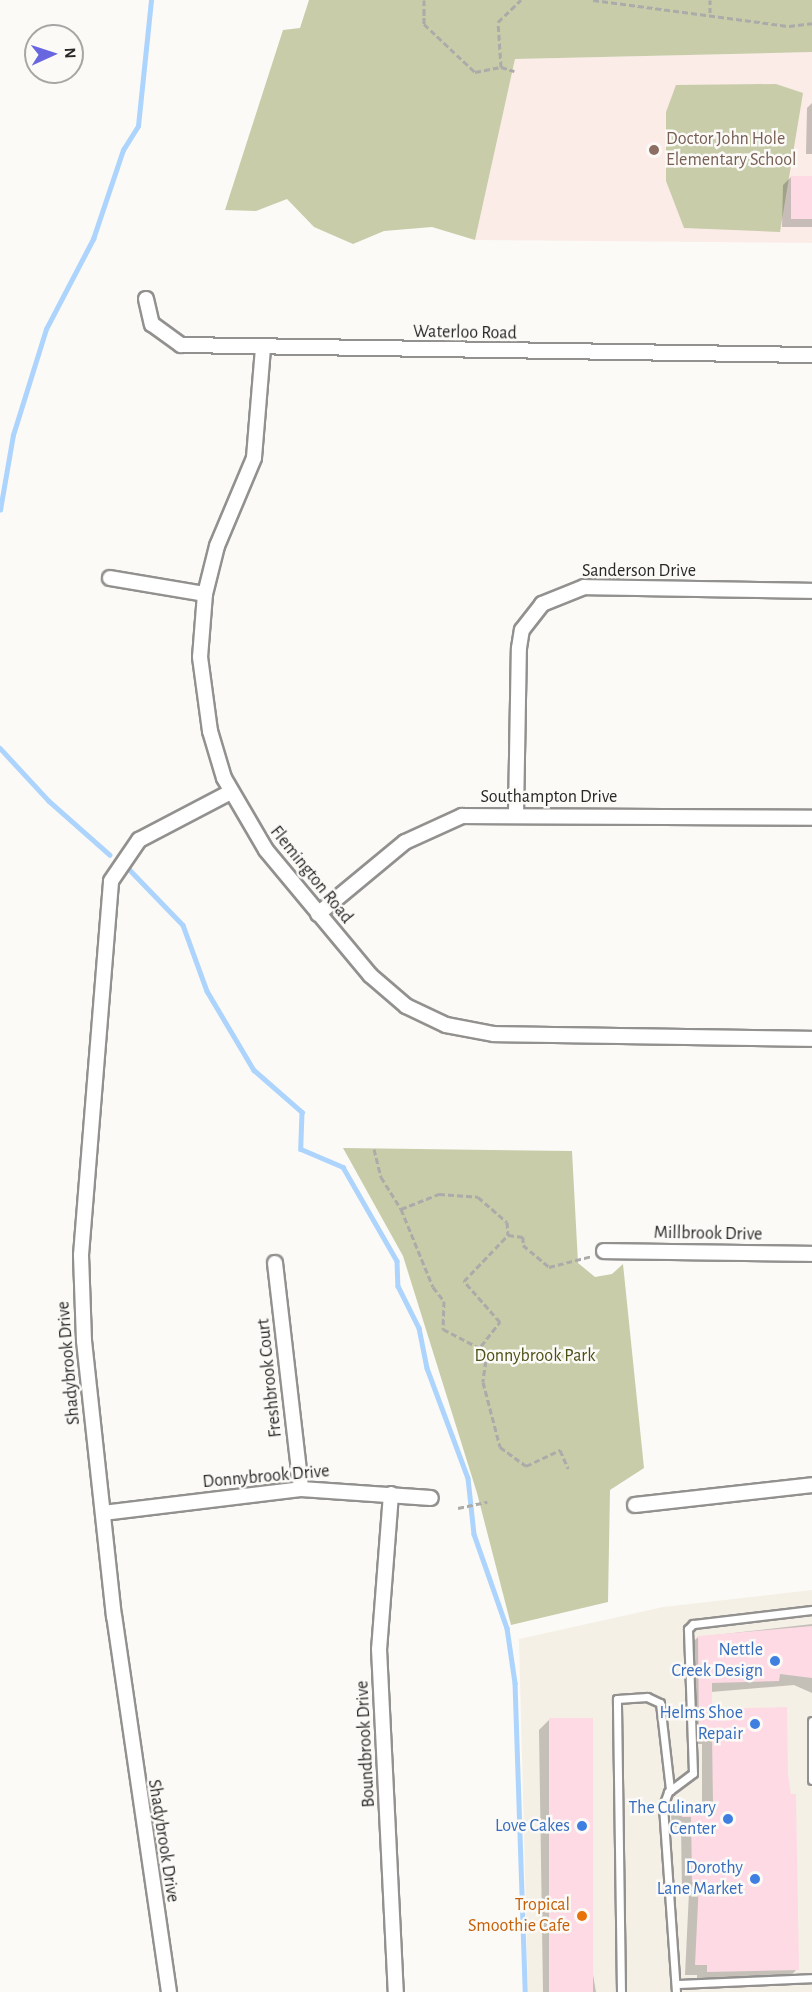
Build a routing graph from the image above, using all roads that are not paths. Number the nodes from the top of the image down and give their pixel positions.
1 (146, 299) dead end
2 (263, 348) junction
3 (812, 355) edge
4 (110, 578) dead end
5 (812, 591) edge
6 (205, 594) junction
7 (231, 792) junction
8 (516, 814) junction
9 (812, 818) edge
10 (318, 914) junction
11 (812, 1039) edge
12 (604, 1251) road end
13 (812, 1254) edge
14 (275, 1263) dead end
15 (812, 1485) edge
16 (301, 1489) junction
17 (391, 1494) junction
18 (431, 1498) dead end
19 (635, 1505) dead end
20 (103, 1513) junction
21 (812, 1610) edge
22 (812, 1721) edge
23 (811, 1737) edge
24 (812, 1778) edge
25 (669, 1790) junction
26 (812, 1978) edge
27 (676, 1988) edge
28 (169, 1992) edge
29 (396, 1992) edge
30 (621, 1992) edge

1 - 2 street, Waterloo Road
2 - 3 street, Waterloo Road
2 - 6 street, Flemington Road
4 - 6 street
5 - 8 street, Sanderson Drive
6 - 7 street, Flemington Road
7 - 10 street, Flemington Road
7 - 20 street, Shadybrook Drive
8 - 9 street, Southampton Drive
8 - 10 street, Southampton Drive
10 - 11 street, Flemington Road
12 - 13 street, Millbrook Drive
14 - 16 street, Freshbrook Court
15 - 19 street
16 - 17 street, Donnybrook Drive
16 - 20 street, Donnybrook Drive
17 - 18 street, Donnybrook Drive
17 - 29 street, Boundbrook Drive
20 - 28 street, Shadybrook Drive
21 - 25 lane
22 - 23 lane
23 - 24 lane
25 - 27 lane
25 - 30 lane
26 - 27 lane

